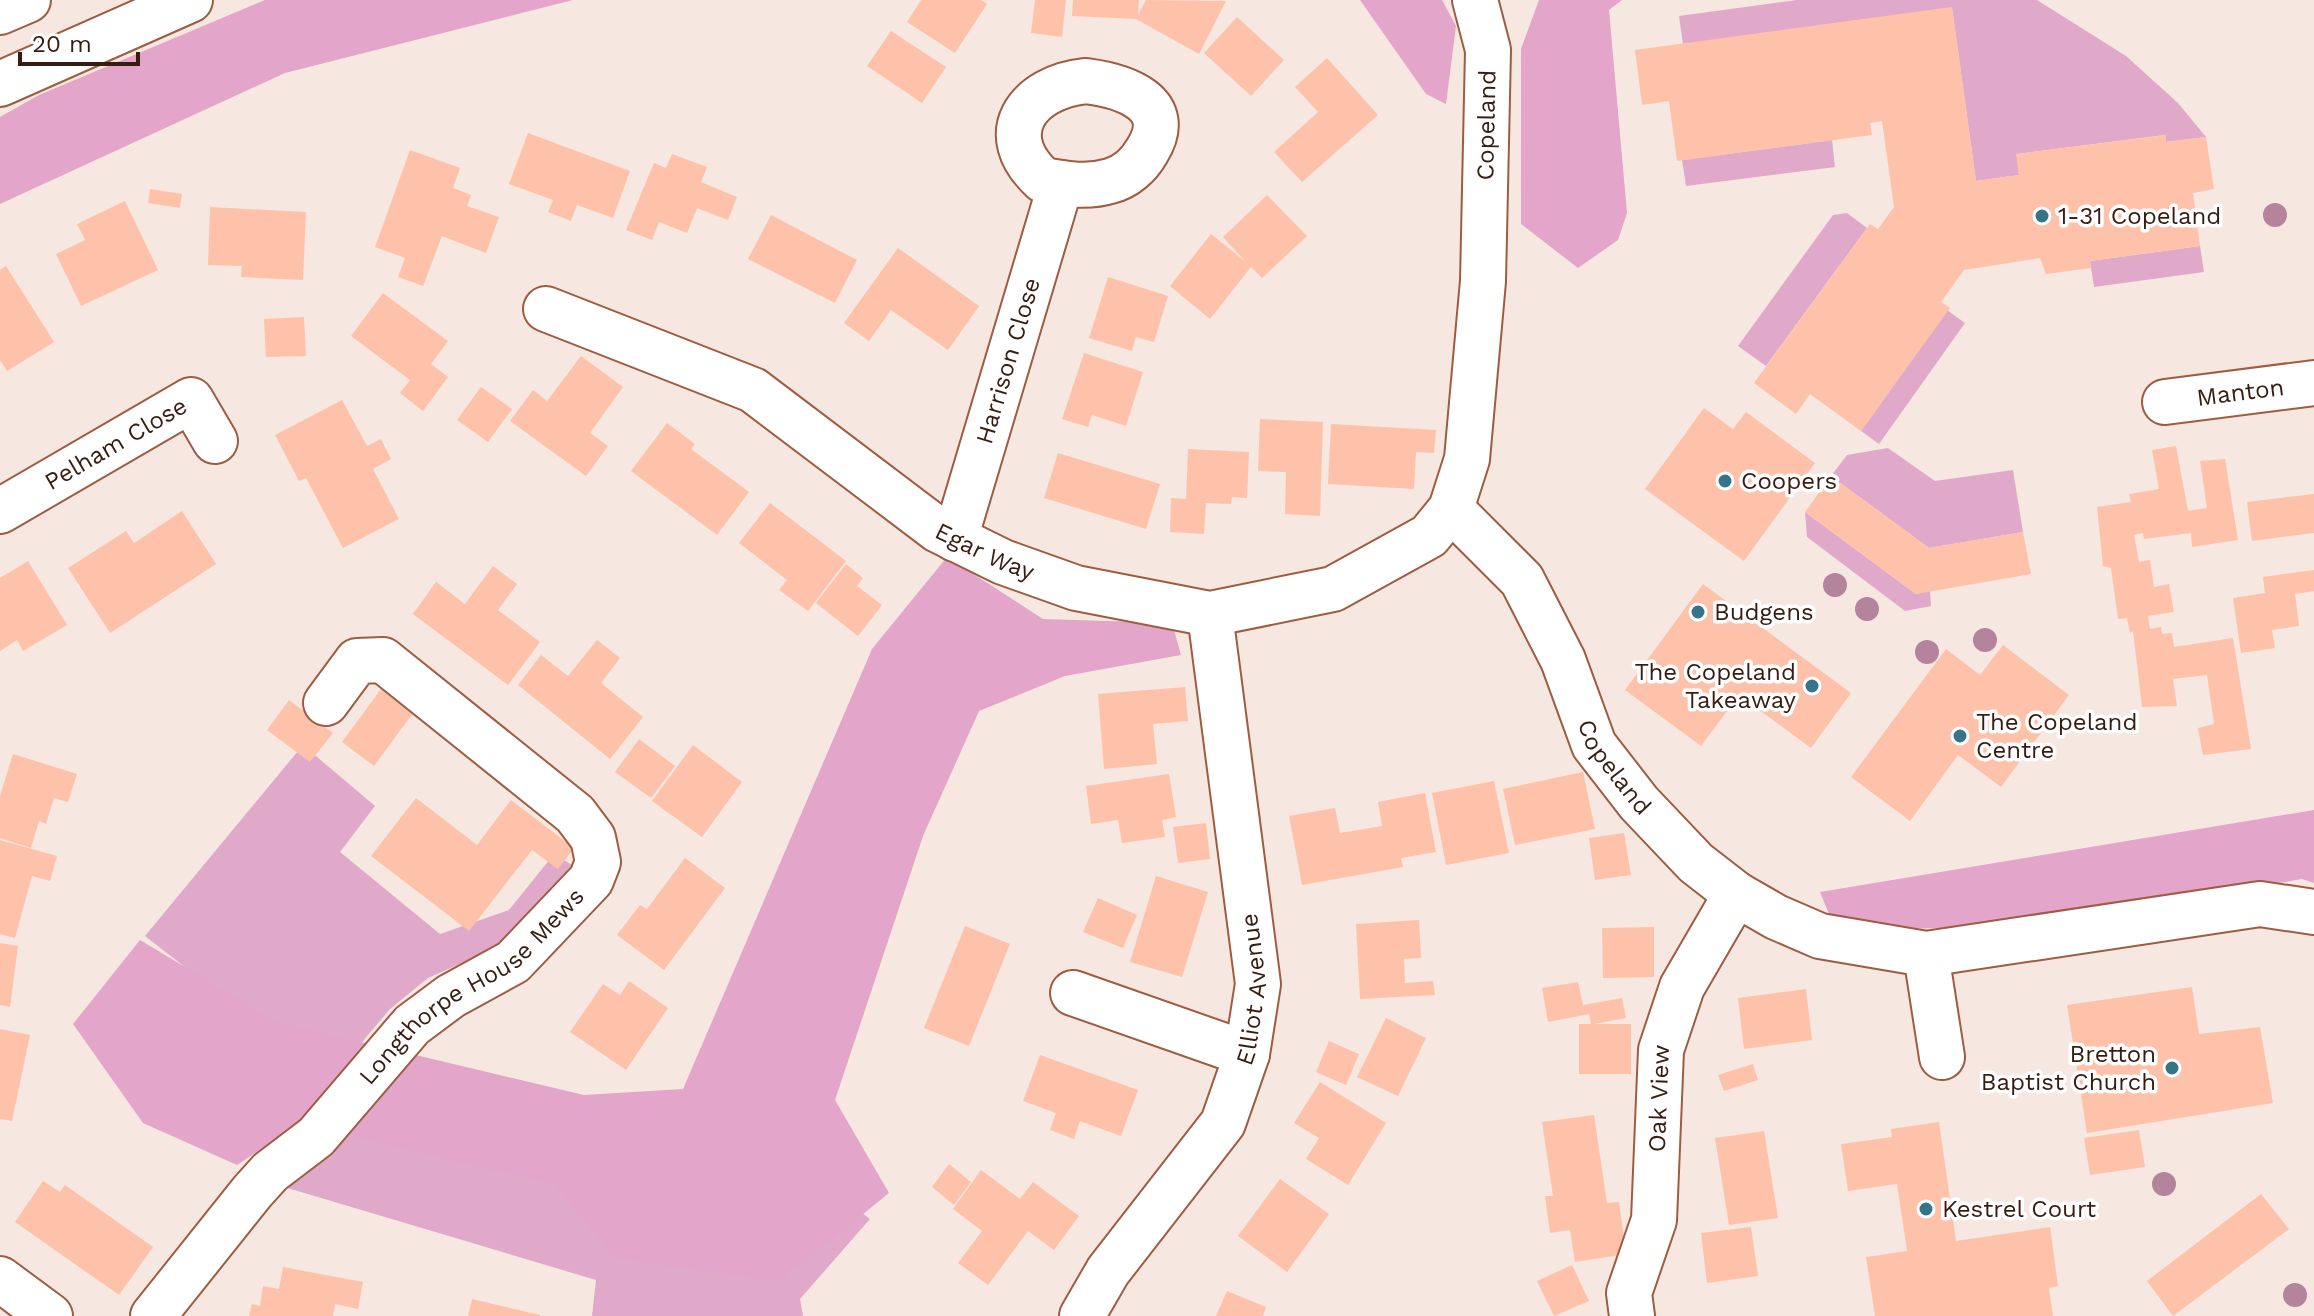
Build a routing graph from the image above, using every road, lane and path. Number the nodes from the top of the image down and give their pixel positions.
1 (28, 0) edge
2 (190, 0) edge
3 (1475, 0) edge
4 (1506, 0) edge
5 (0, 12) edge
6 (1488, 50) junction
7 (0, 84) edge
8 (1061, 183) dead end
9 (546, 309) dead end
10 (2314, 383) edge
11 (2165, 402) dead end
12 (215, 441) dead end
13 (1451, 509) junction
14 (0, 511) edge
15 (955, 539) junction
16 (1210, 614) junction
17 (326, 703) dead end
18 (1736, 894) junction
19 (2314, 912) edge
20 (1926, 954) junction
21 (1073, 993) dead end
22 (1247, 1054) junction
23 (1942, 1057) dead end
24 (0, 1279) edge
25 (50, 1316) edge
26 (153, 1316) edge
27 (1082, 1316) edge
28 (1632, 1316) edge

1 - 5 street
2 - 7 street
3 - 6 street, Copeland
4 - 6 street, Copeland
6 - 13 street, Copeland
8 - 15 street, Harrison Close
9 - 15 street, Egar Way
10 - 11 street, Manton
12 - 14 street, Pelham Close
13 - 16 street, Egar Way
13 - 18 street, Copeland
15 - 16 street, Egar Way
16 - 22 street, Elliot Avenue
17 - 26 street, Longthorpe House Mews
18 - 20 street, Copeland
18 - 28 street, Oak View
19 - 20 street, Copeland
20 - 23 street
21 - 22 street
22 - 27 street, Elliot Avenue
24 - 25 street

